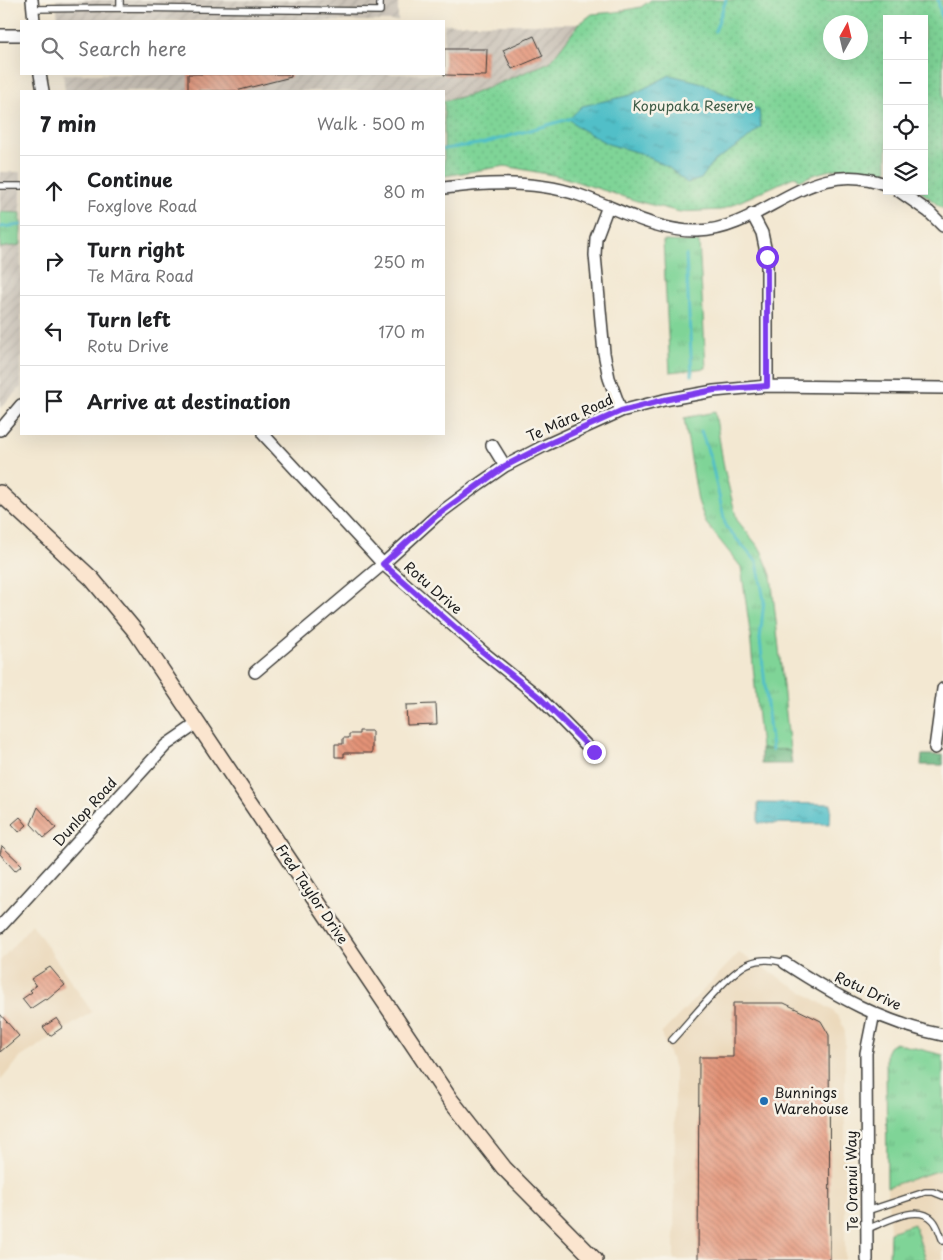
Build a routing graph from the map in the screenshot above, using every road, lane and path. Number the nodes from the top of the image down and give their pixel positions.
1 (120, 0) edge
2 (380, 0) edge
3 (33, 4) edge
4 (120, 8) junction
5 (34, 20) edge
6 (0, 35) edge
7 (20, 35) edge
8 (40, 75) edge
9 (43, 90) edge
10 (883, 184) edge
11 (0, 186) edge
12 (20, 186) edge
13 (445, 188) edge
14 (905, 195) edge
15 (608, 206) junction
16 (752, 214) junction
17 (943, 226) edge
18 (767, 386) junction
19 (943, 388) edge
20 (20, 405) edge
21 (621, 411) junction
22 (0, 430) edge
23 (264, 435) edge
24 (492, 445) dead end
25 (505, 466) junction
26 (0, 492) edge
27 (0, 501) edge
28 (34, 524) junction
29 (383, 564) junction
30 (255, 672) dead end
31 (943, 690) edge
32 (198, 723) junction
33 (935, 748) dead end
34 (594, 752) dead end
35 (0, 927) edge
36 (785, 963) joint
37 (874, 1014) junction
38 (943, 1035) edge
39 (672, 1040) dead end
40 (943, 1196) edge
41 (867, 1211) junction
42 (867, 1229) junction
43 (943, 1241) edge
44 (595, 1260) edge
45 (867, 1260) edge

1 - 4 lane
2 - 4 lane
3 - 4 lane
3 - 5 street
6 - 7 street
8 - 9 street
10 - 16 street
11 - 12 lane
13 - 15 street
14 - 17 street
15 - 16 street
15 - 21 street
16 - 18 street
18 - 19 street, Te Māra Road
18 - 21 street, Te Māra Road
20 - 22 street
21 - 25 street, Te Māra Road
23 - 29 street, Rotu Drive
24 - 25 street
25 - 29 street, Te Māra Road
26 - 28 main road, Fred Taylor Drive
27 - 28 main road, Fred Taylor Drive
28 - 32 main road, Fred Taylor Drive
29 - 30 street, Te Māra Road
29 - 34 street, Rotu Drive
31 - 33 street
32 - 35 street, Dunlop Road
32 - 44 main road, Fred Taylor Drive
36 - 37 street, Rotu Drive
36 - 39 lane
37 - 38 street, Rotu Drive
37 - 41 street, Te Oranui Way
40 - 41 lane
41 - 42 street, Te Oranui Way
42 - 43 lane
42 - 45 street, Te Oranui Way

